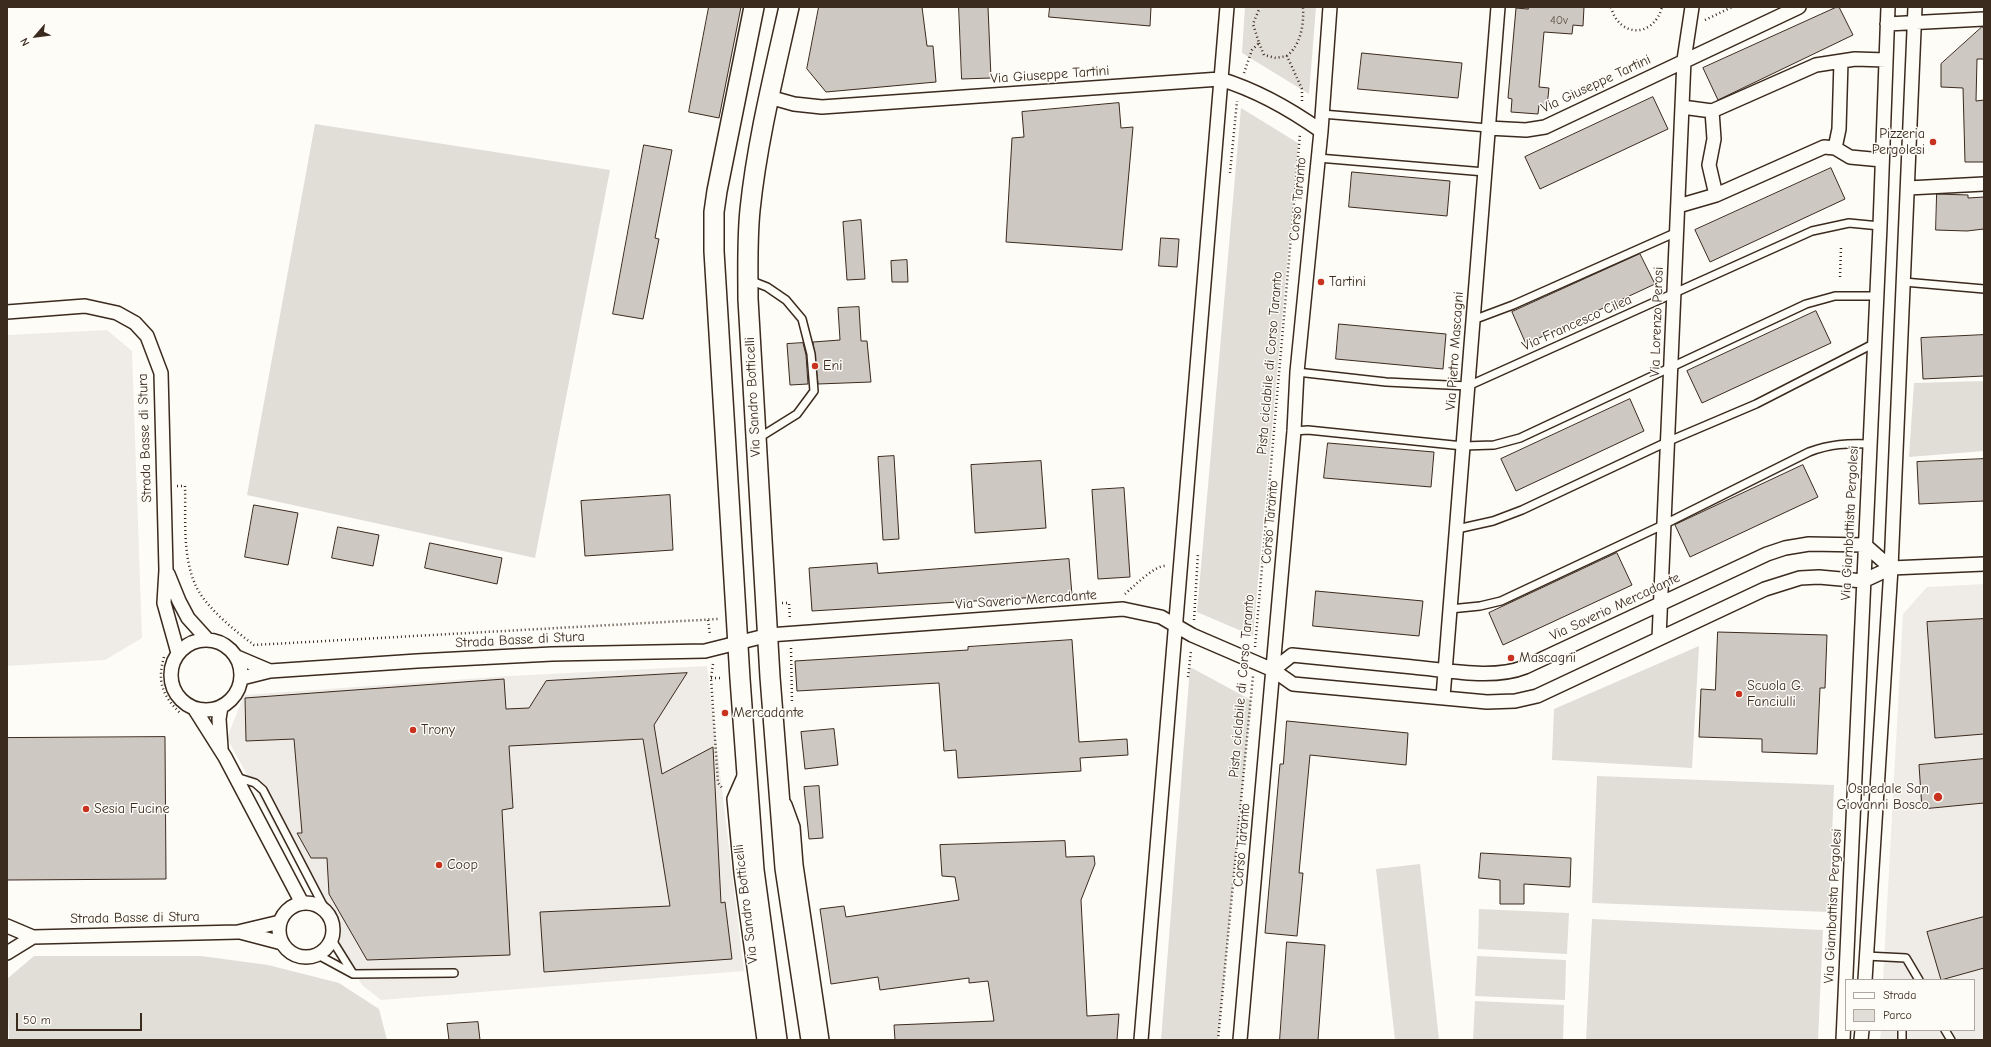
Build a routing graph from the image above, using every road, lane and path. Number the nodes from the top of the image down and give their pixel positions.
1 (754, 7) edge
2 (789, 7) edge
3 (1227, 7) edge
4 (1302, 7) edge
5 (1330, 7) edge
6 (1498, 7) edge
7 (1611, 7) edge
8 (1662, 7) edge
9 (1666, 7) edge
10 (1692, 7) edge
11 (1732, 7) edge
12 (1799, 7) edge
13 (1888, 7) edge
14 (1915, 7) edge
15 (1984, 19) edge
16 (1914, 23) junction
17 (1887, 24) junction
18 (1689, 27) junction
19 (1259, 43) dead end
20 (1287, 56) junction
21 (1684, 60) junction
22 (1886, 60) junction
23 (1841, 61) junction
24 (1220, 79) junction
25 (769, 97) junction
26 (1682, 107) junction
27 (1706, 111) junction
28 (1322, 114) junction
29 (1301, 117) junction
30 (1488, 128) junction
31 (1321, 131) junction
32 (1835, 148) junction
33 (1318, 158) junction
34 (1882, 160) junction
35 (1484, 172) junction
36 (1984, 184) edge
37 (1908, 188) junction
38 (1716, 195) junction
39 (1678, 206) junction
40 (1880, 226) junction
41 (1677, 232) junction
42 (1841, 248) dead end
43 (1840, 277) dead end
44 (748, 280) junction
45 (1904, 282) junction
46 (1984, 289) edge
47 (1673, 294) junction
48 (1877, 296) junction
49 (7, 312) edge
50 (1473, 320) junction
51 (1875, 343) junction
52 (1672, 366) junction
53 (1297, 372) junction
54 (1468, 386) junction
55 (1294, 431) junction
56 (755, 440) junction
57 (1669, 441) junction
58 (1870, 444) junction
59 (1463, 446) junction
60 (164, 487) junction
61 (1665, 524) junction
62 (1457, 529) junction
63 (1865, 546) junction
64 (1984, 564) edge
65 (1891, 568) junction
66 (166, 570) junction
67 (1863, 581) junction
68 (1661, 603) junction
69 (1450, 609) junction
70 (718, 613) dead end
71 (1177, 625) junction
72 (768, 635) junction
73 (1659, 638) junction
74 (207, 639) junction
75 (738, 644) junction
76 (178, 653) junction
77 (164, 655) dead end
78 (237, 657) junction
79 (1254, 663) junction
80 (1273, 670) junction
81 (1446, 670) junction
82 (270, 671) junction
83 (242, 678) junction
84 (711, 678) dead end
85 (1444, 697) junction
86 (194, 708) junction
87 (221, 708) junction
88 (181, 714) dead end
89 (221, 750) junction
90 (746, 770) junction
91 (236, 777) junction
92 (718, 783) dead end
93 (779, 791) junction
94 (302, 903) junction
95 (326, 911) junction
96 (280, 922) junction
97 (7, 926) edge
98 (7, 931) edge
99 (238, 932) junction
100 (33, 937) junction
101 (332, 940) junction
102 (282, 943) junction
103 (7, 953) edge
104 (318, 955) junction
105 (1866, 956) junction
106 (454, 973) dead end
107 (353, 974) junction
108 (1846, 979) edge
109 (1865, 979) edge
110 (1918, 979) edge
111 (1845, 994) edge
112 (1946, 1031) edge
113 (764, 1040) edge
114 (777, 1040) edge
115 (811, 1040) edge
116 (822, 1040) edge
117 (1141, 1040) edge
118 (1218, 1040) edge
119 (1240, 1040) edge
120 (1843, 1040) edge
121 (1951, 1040) edge

1 - 75 main road, Via Sandro Botticelli
2 - 25 main road, Via Sandro Botticelli
3 - 24 street
4 - 20 path
5 - 28 street, Corso Taranto
6 - 30 street, Via Pietro Mascagni
7 - 8 path
8 - 9 path
10 - 18 street, Via Lorenzo Perosi
11 - 18 path
12 - 21 street, Via Giuseppe Tartini
13 - 17 street, Via Giambattista Pergolesi
14 - 16 street
15 - 16 street
16 - 17 street
16 - 37 street
17 - 22 street, Via Giambattista Pergolesi
18 - 21 street, Via Lorenzo Perosi
19 - 20 path
20 - 29 path, Pista ciclabile di Corso Taranto
21 - 26 street, Via Lorenzo Perosi
21 - 30 street, Via Giuseppe Tartini
22 - 23 street
22 - 34 street, Via Giambattista Pergolesi
23 - 27 street
23 - 32 street
24 - 25 street, Via Giuseppe Tartini
24 - 29 street, Via Giuseppe Tartini
24 - 71 street
25 - 44 main road, Via Sandro Botticelli
26 - 27 street
26 - 39 street, Via Lorenzo Perosi
27 - 38 street
28 - 30 lane, Via Giuseppe Tartini
28 - 31 street, Corso Taranto
29 - 31 street, Via Giuseppe Tartini
29 - 79 path, Pista ciclabile di Corso Taranto
30 - 35 street, Via Pietro Mascagni
31 - 33 street, Corso Taranto
32 - 34 street
32 - 38 street
33 - 35 lane
33 - 53 street, Corso Taranto
34 - 40 street, Via Giambattista Pergolesi
35 - 50 street, Via Pietro Mascagni
36 - 37 street
37 - 45 street
38 - 39 street
39 - 41 street, Via Lorenzo Perosi
40 - 47 lane, Via Francesco Cilea
40 - 48 street, Via Giambattista Pergolesi
41 - 47 street, Via Lorenzo Perosi
41 - 50 lane
42 - 43 path
44 - 56 main road, Via Sandro Botticelli
44 - 56 lane
45 - 46 lane
45 - 65 street
47 - 52 street, Via Lorenzo Perosi
47 - 54 lane, Via Francesco Cilea
48 - 51 street, Via Giambattista Pergolesi
48 - 52 lane
49 - 60 street, Strada Basse di Stura
50 - 54 street, Via Pietro Mascagni
51 - 57 lane
51 - 58 street, Via Giambattista Pergolesi
52 - 57 street, Via Lorenzo Perosi
52 - 59 lane
53 - 54 lane, Via Francesco Cilea
53 - 55 street, Corso Taranto
54 - 59 street, Via Pietro Mascagni
55 - 59 lane
55 - 80 street, Corso Taranto
56 - 72 main road, Via Sandro Botticelli
57 - 61 street, Via Lorenzo Perosi
57 - 62 lane
58 - 61 lane
58 - 63 street, Via Giambattista Pergolesi
59 - 62 street, Via Pietro Mascagni
60 - 66 street, Strada Basse di Stura
60 - 70 path
61 - 68 street, Via Lorenzo Perosi
61 - 69 lane
62 - 69 street, Via Pietro Mascagni
63 - 65 street
63 - 67 street, Via Giambattista Pergolesi
63 - 68 street, Via Saverio Mercadante
64 - 65 street
65 - 67 street
65 - 105 street
66 - 74 street, Strada Basse di Stura
66 - 76 street, Strada Basse di Stura
67 - 73 street, Via Saverio Mercadante
67 - 108 street, Via Giambattista Pergolesi
68 - 73 street, Via Lorenzo Perosi
68 - 81 street, Via Saverio Mercadante
69 - 81 street, Via Pietro Mascagni
71 - 72 street, Via Saverio Mercadante
71 - 79 street, Via Saverio Mercadante
71 - 117 street
72 - 75 street, Strada Basse di Stura
72 - 93 main road, Via Sandro Botticelli
73 - 85 street, Via Saverio Mercadante
74 - 76 street
74 - 78 street
75 - 82 street, Strada Basse di Stura
75 - 90 main road, Via Sandro Botticelli
76 - 86 street
77 - 88 path
78 - 82 street, Strada Basse di Stura
78 - 83 street
79 - 80 street, Via Saverio Mercadante
79 - 118 path, Pista ciclabile di Corso Taranto
80 - 81 street, Via Saverio Mercadante
80 - 85 street, Via Saverio Mercadante
80 - 119 street, Corso Taranto
81 - 85 street, Via Pietro Mascagni
82 - 83 street, Strada Basse di Stura
83 - 87 street
84 - 92 path
86 - 87 street
86 - 89 street
87 - 89 street
89 - 91 street
90 - 113 street, Via Sandro Botticelli
90 - 114 main road, Via Sandro Botticelli
91 - 94 street
91 - 95 lane
93 - 115 main road, Via Sandro Botticelli
93 - 116 street, Via Sandro Botticelli
94 - 95 street
94 - 96 street
95 - 101 street
96 - 99 street, Strada Basse di Stura
96 - 102 street
97 - 100 street
98 - 103 street
99 - 100 street, Strada Basse di Stura
99 - 102 street, Strada Basse di Stura
100 - 103 street
101 - 104 street
101 - 107 lane
102 - 104 street
104 - 107 lane
105 - 109 street
105 - 110 lane
106 - 107 lane
111 - 120 street, Via Giambattista Pergolesi
112 - 121 lane

